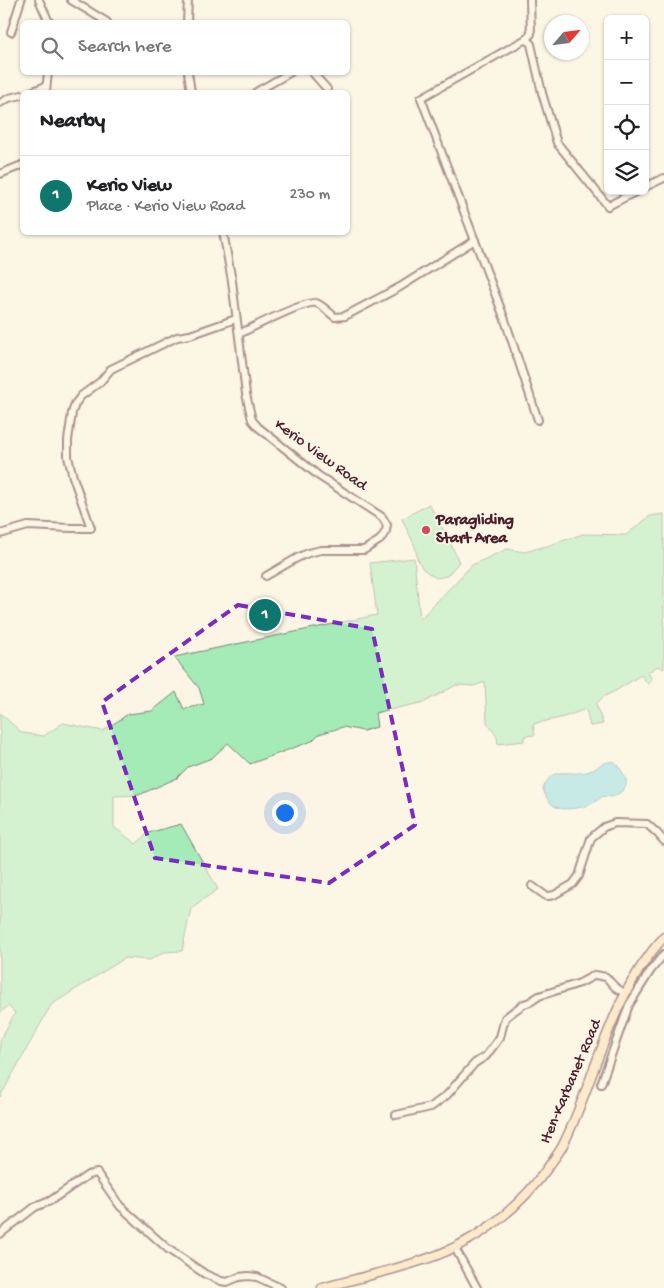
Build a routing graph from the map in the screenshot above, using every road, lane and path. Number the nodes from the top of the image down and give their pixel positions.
1 (21, 0) edge
2 (39, 0) edge
3 (71, 0) edge
4 (188, 0) edge
5 (530, 0) edge
6 (48, 20) edge
7 (104, 20) edge
8 (187, 20) edge
9 (11, 32) dead end
10 (526, 40) junction
11 (48, 75) edge
12 (188, 75) edge
13 (286, 75) edge
14 (315, 75) edge
15 (46, 89) edge
16 (327, 89) dead end
17 (191, 90) edge
18 (260, 90) edge
19 (20, 95) edge
20 (0, 102) edge
21 (20, 166) edge
22 (0, 174) edge
23 (664, 178) edge
24 (649, 185) edge
25 (629, 195) edge
26 (224, 235) edge
27 (475, 240) junction
28 (236, 319) junction
29 (239, 334) junction
30 (538, 420) dead end
31 (0, 534) edge
32 (266, 576) dead end
33 (664, 841) edge
34 (532, 886) dead end
35 (664, 937) edge
36 (664, 954) edge
37 (626, 994) junction
38 (601, 1084) dead end
39 (396, 1115) dead end
40 (0, 1234) edge
41 (455, 1248) junction
42 (281, 1288) edge
43 (322, 1288) edge
44 (477, 1288) edge

1 - 9 street
2 - 6 street
3 - 7 street
4 - 8 street
5 - 10 street
10 - 25 street
10 - 27 street
11 - 15 street
12 - 17 street
13 - 18 street
14 - 16 street
19 - 20 street
21 - 22 street
23 - 24 street
26 - 28 street, Kerio View Road
27 - 29 street
27 - 30 street
28 - 29 street, Kerio View Road
28 - 31 street
29 - 32 street, Kerio View Road
33 - 34 street
35 - 37 main road, Iten-Karbanet Road
36 - 38 street
37 - 39 street
37 - 41 main road, Iten-Karbanet Road
40 - 42 street
41 - 43 main road, Iten-Karbanet Road
41 - 44 street

